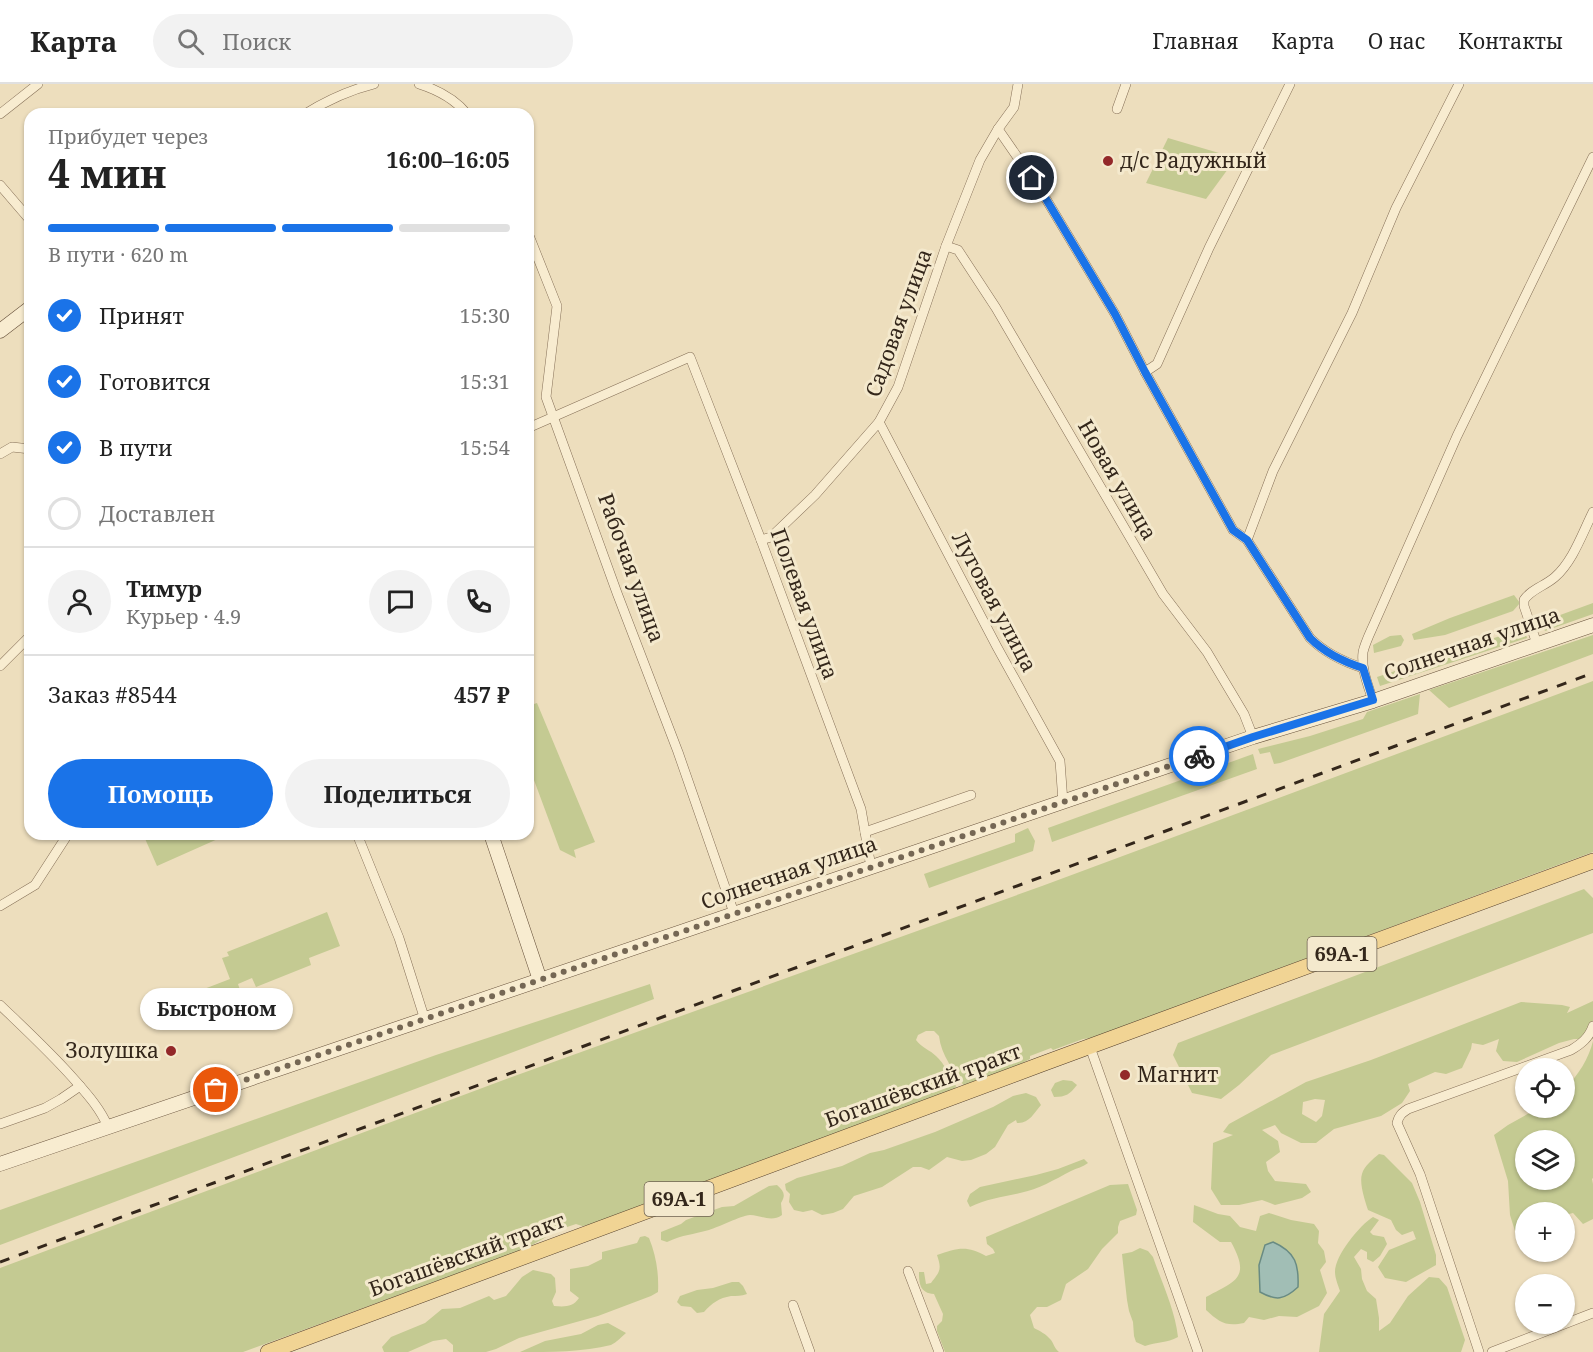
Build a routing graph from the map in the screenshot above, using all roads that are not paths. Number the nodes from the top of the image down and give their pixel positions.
1 (38, 84) edge
2 (373, 84) edge
3 (419, 84) edge
4 (1018, 84) edge
5 (1126, 84) edge
6 (1290, 84) edge
7 (1459, 84) edge
8 (314, 108) edge
9 (462, 108) edge
10 (1117, 109) dead end
11 (0, 114) edge
12 (998, 129) junction
13 (1593, 157) edge
14 (0, 185) edge
15 (24, 213) edge
16 (946, 246) junction
17 (534, 248) edge
18 (24, 313) edge
19 (0, 331) edge
20 (1145, 372) junction
21 (554, 417) junction
22 (879, 422) junction
23 (534, 425) edge
24 (24, 448) edge
25 (0, 454) edge
26 (1593, 512) edge
27 (761, 540) junction
28 (1247, 540) junction
29 (1593, 625) edge
30 (24, 642) edge
31 (1537, 644) junction
32 (0, 666) edge
33 (1363, 668) junction
34 (1373, 700) junction
35 (1253, 737) junction
36 (971, 795) dead end
37 (1063, 802) junction
38 (865, 832) junction
39 (64, 840) edge
40 (359, 840) edge
41 (493, 840) edge
42 (1593, 861) edge
43 (871, 867) junction
44 (0, 906) edge
45 (734, 914) junction
46 (540, 980) junction
47 (0, 1005) edge
48 (425, 1020) junction
49 (1593, 1026) edge
50 (1090, 1047) junction
51 (80, 1086) junction
52 (0, 1124) edge
53 (108, 1128) junction
54 (0, 1164) edge
55 (908, 1271) dead end
56 (793, 1305) dead end
57 (1593, 1313) edge
58 (268, 1352) edge
59 (810, 1352) edge
60 (939, 1352) edge
61 (1198, 1352) edge
62 (1479, 1352) edge
63 (1492, 1352) edge

1 - 11 street
2 - 8 street
3 - 9 street
4 - 12 street, Садовая улица
5 - 10 street
6 - 20 street
7 - 28 street
12 - 16 street, Садовая улица
12 - 20 street
13 - 33 street
14 - 15 street
16 - 22 street, Садовая улица
16 - 35 street, Новая улица
17 - 21 street, Рабочая улица
18 - 19 street
20 - 28 street
21 - 23 street
21 - 27 street, Полевая улица
21 - 45 street, Рабочая улица
22 - 27 street, Садовая улица
22 - 37 street, Луговая улица
24 - 25 street
26 - 31 street
27 - 38 street, Полевая улица
28 - 33 street
29 - 31 street, Солнечная улица
30 - 32 street
31 - 34 street, Солнечная улица
33 - 34 street
34 - 35 street, Солнечная улица
35 - 37 street, Солнечная улица
36 - 38 street
37 - 43 street, Солнечная улица
38 - 43 street, Полевая улица
39 - 44 street
40 - 48 street
41 - 46 street
42 - 50 main road, Богашёвский тракт / 69А-1
43 - 45 street, Солнечная улица
45 - 46 street, Солнечная улица
46 - 48 street, Солнечная улица
47 - 51 street
48 - 53 street, Солнечная улица
49 - 62 street
50 - 58 main road, Богашёвский тракт / 69А-1
50 - 61 street
51 - 52 street
51 - 53 street
53 - 54 street, Солнечная улица
55 - 60 street
56 - 59 street
57 - 63 street

